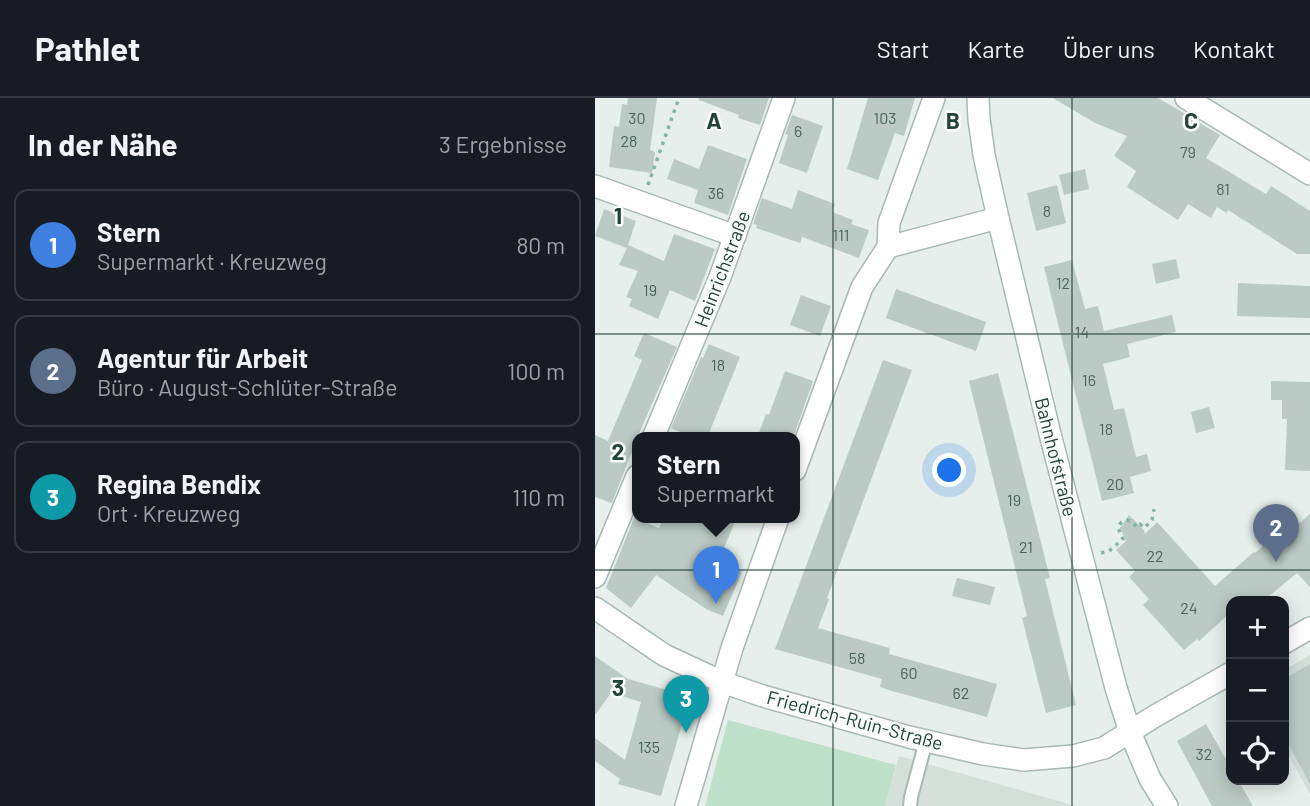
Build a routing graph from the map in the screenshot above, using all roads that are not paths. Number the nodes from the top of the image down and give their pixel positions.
1 (784, 98) edge
2 (934, 98) edge
3 (978, 98) edge
4 (1186, 98) edge
5 (1310, 174) edge
6 (595, 186) edge
7 (998, 218) junction
8 (735, 236) junction
9 (888, 247) junction
10 (655, 432) edge
11 (800, 456) edge
12 (632, 488) edge
13 (776, 523) edge
14 (595, 577) edge
15 (595, 608) edge
16 (1310, 628) edge
17 (1289, 640) edge
18 (1226, 676) edge
19 (722, 682) junction
20 (1130, 732) junction
21 (926, 741) junction
22 (687, 806) edge
23 (910, 806) edge
24 (1167, 806) edge

1 - 8 street, Heinrichstraße
2 - 9 street
3 - 7 street, Bahnhofstraße
4 - 5 street
6 - 8 street
7 - 9 street
7 - 20 street, Bahnhofstraße
8 - 10 street, Heinrichstraße
9 - 11 street
12 - 14 street
13 - 19 street
15 - 19 street, Friedrich-Ruin-Straße
16 - 17 street
18 - 20 street, Friedrich-Ruin-Straße
19 - 21 street, Friedrich-Ruin-Straße
19 - 22 street
20 - 21 street, Friedrich-Ruin-Straße
20 - 24 street, Bahnhofstraße
21 - 23 lane

